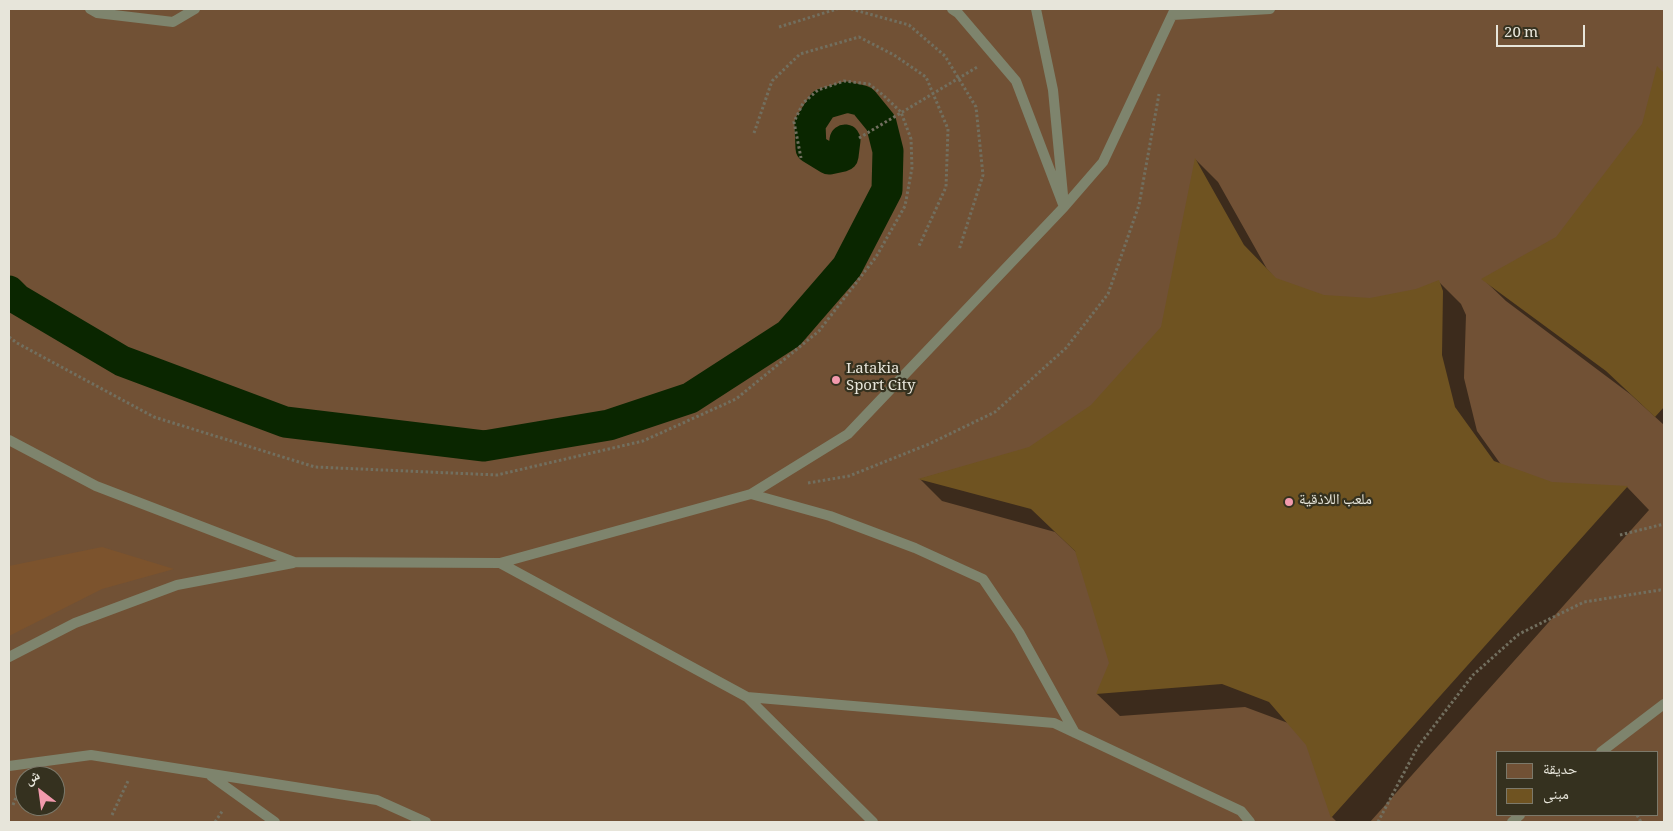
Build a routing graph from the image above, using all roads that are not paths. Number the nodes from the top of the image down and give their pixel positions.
1 (90, 9) edge
2 (195, 9) edge
3 (952, 9) edge
4 (1036, 9) edge
5 (1270, 9) edge
6 (1174, 12) edge
7 (1064, 208) junction
8 (9, 440) edge
9 (751, 494) junction
10 (294, 562) junction
11 (500, 564) junction
12 (9, 657) edge
13 (747, 697) junction
14 (1664, 704) edge
15 (1075, 733) junction
16 (1602, 751) edge
17 (9, 766) edge
18 (209, 774) junction
19 (275, 822) edge
20 (426, 822) edge
21 (873, 822) edge
22 (1250, 822) edge

1 - 2 lane
3 - 7 lane
4 - 7 lane
5 - 6 lane
6 - 7 lane
7 - 9 lane
8 - 10 lane
9 - 11 lane
9 - 15 lane
10 - 11 lane
10 - 12 lane
11 - 13 lane
13 - 15 lane
13 - 21 lane
14 - 16 lane
15 - 22 lane
17 - 18 lane
18 - 19 lane
18 - 20 lane

